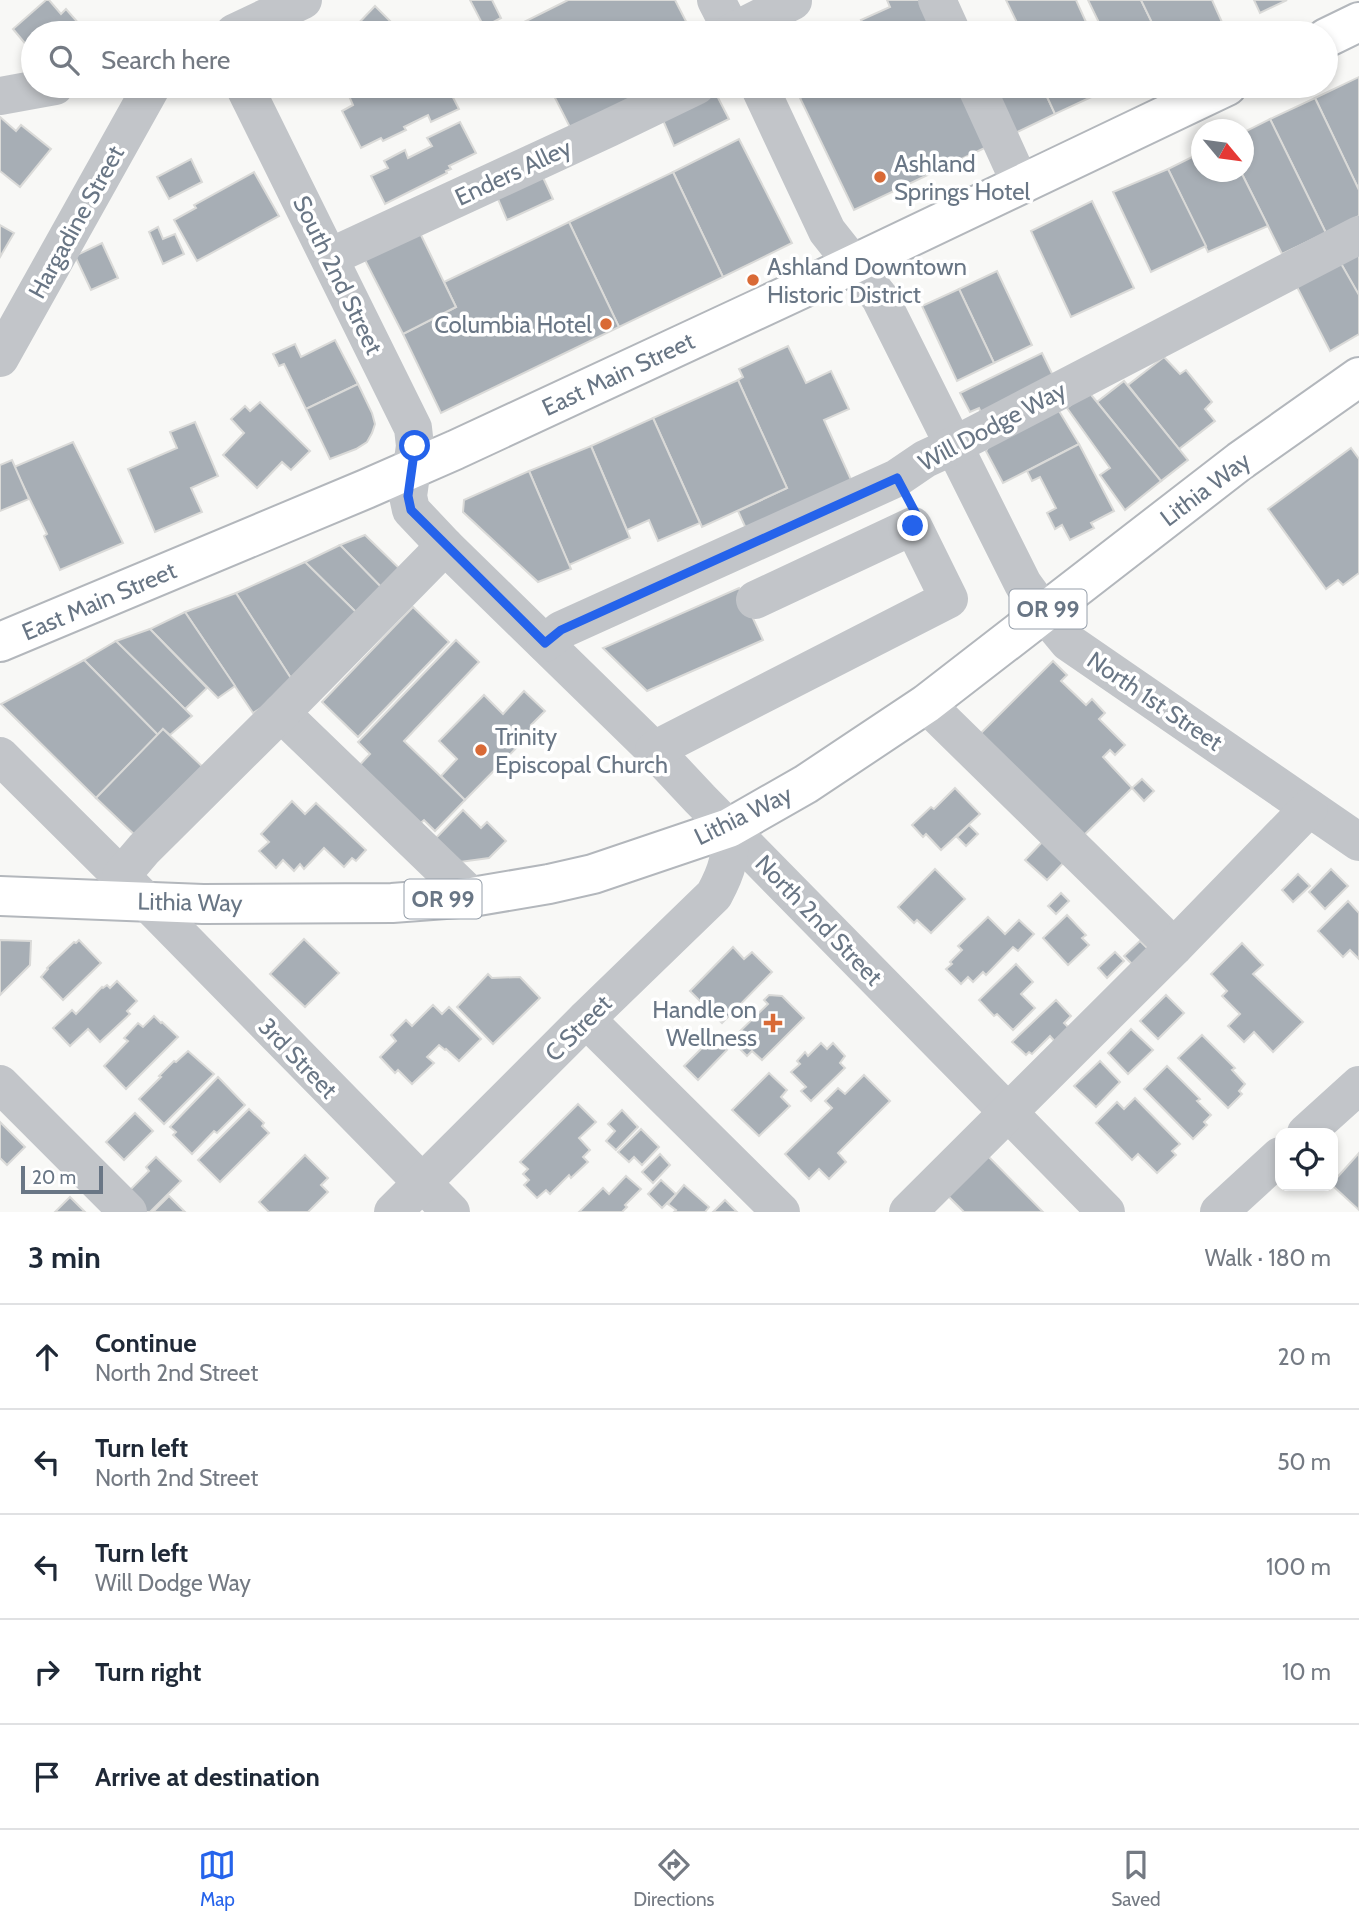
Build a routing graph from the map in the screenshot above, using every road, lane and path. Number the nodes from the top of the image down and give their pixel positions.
1 (303, 0) edge
2 (937, 0) edge
3 (793, 1) edge
4 (259, 21) edge
5 (730, 21) edge
6 (946, 21) edge
7 (1359, 22) edge
8 (1338, 32) edge
9 (21, 92) edge
10 (0, 96) edge
11 (145, 98) edge
12 (250, 98) edge
13 (671, 98) edge
14 (765, 98) edge
15 (981, 98) edge
16 (1202, 98) edge
17 (1021, 185) junction
18 (1359, 235) edge
19 (330, 257) junction
20 (853, 263) junction
21 (0, 358) edge
22 (1359, 377) edge
23 (953, 446) junction
24 (412, 470) junction
25 (897, 478) junction
26 (913, 526) junction
27 (445, 546) junction
28 (755, 600) dead end
29 (1044, 613) junction
30 (0, 642) edge
31 (545, 643) junction
32 (926, 704) junction
33 (281, 713) junction
34 (654, 750) junction
35 (0, 756) edge
36 (1309, 808) junction
37 (729, 828) junction
38 (1359, 842) edge
39 (134, 889) junction
40 (0, 897) edge
41 (472, 897) junction
42 (1174, 947) junction
43 (586, 1019) junction
44 (0, 1084) edge
45 (1359, 1086) edge
46 (1007, 1113) junction
47 (1312, 1128) edge
48 (1275, 1161) edge
49 (422, 1183) junction
50 (128, 1212) edge
51 (393, 1212) edge
52 (451, 1212) edge
53 (782, 1212) edge
54 (908, 1212) edge
55 (1106, 1212) edge
56 (1219, 1212) edge

1 - 4 street
2 - 6 street
3 - 5 street
7 - 8 main road
9 - 10 street
11 - 21 street, Hargadine Street
12 - 19 street, South 2nd Street
13 - 19 street, Enders Alley
14 - 20 street, North 1st Street
15 - 17 street
16 - 17 main road, East Main Street
17 - 20 main road, East Main Street
18 - 23 street, Will Dodge Way
19 - 24 street, South 2nd Street
20 - 23 street, North 1st Street
20 - 24 main road, East Main Street
22 - 29 main road, Lithia Way / OR 99
23 - 25 street, Will Dodge Way
23 - 29 street, North 1st Street
24 - 27 street, North 2nd Street
24 - 30 main road, East Main Street
25 - 26 street
25 - 31 street, Will Dodge Way
26 - 28 street
26 - 34 street
27 - 31 street, North 2nd Street
27 - 33 street
29 - 32 main road, Lithia Way / OR 99
29 - 36 street, North 1st Street
31 - 34 street, North 2nd Street
32 - 37 main road, Lithia Way / OR 99
32 - 42 street
33 - 39 street
33 - 41 street
34 - 37 street, North 2nd Street
35 - 39 street, 3rd Street
36 - 38 street, North 1st Street
36 - 42 street
37 - 41 main road, Lithia Way / OR 99
37 - 43 street, C Street
37 - 46 street, North 2nd Street
39 - 40 main road, Lithia Way / OR 99
39 - 41 main road, Lithia Way / OR 99
39 - 49 street, 3rd Street
42 - 46 street
43 - 49 street, C Street
43 - 53 street
44 - 50 street
45 - 47 street
46 - 54 street
46 - 55 street, North 2nd Street
48 - 56 street
49 - 51 street, C Street
49 - 52 street, 3rd Street

